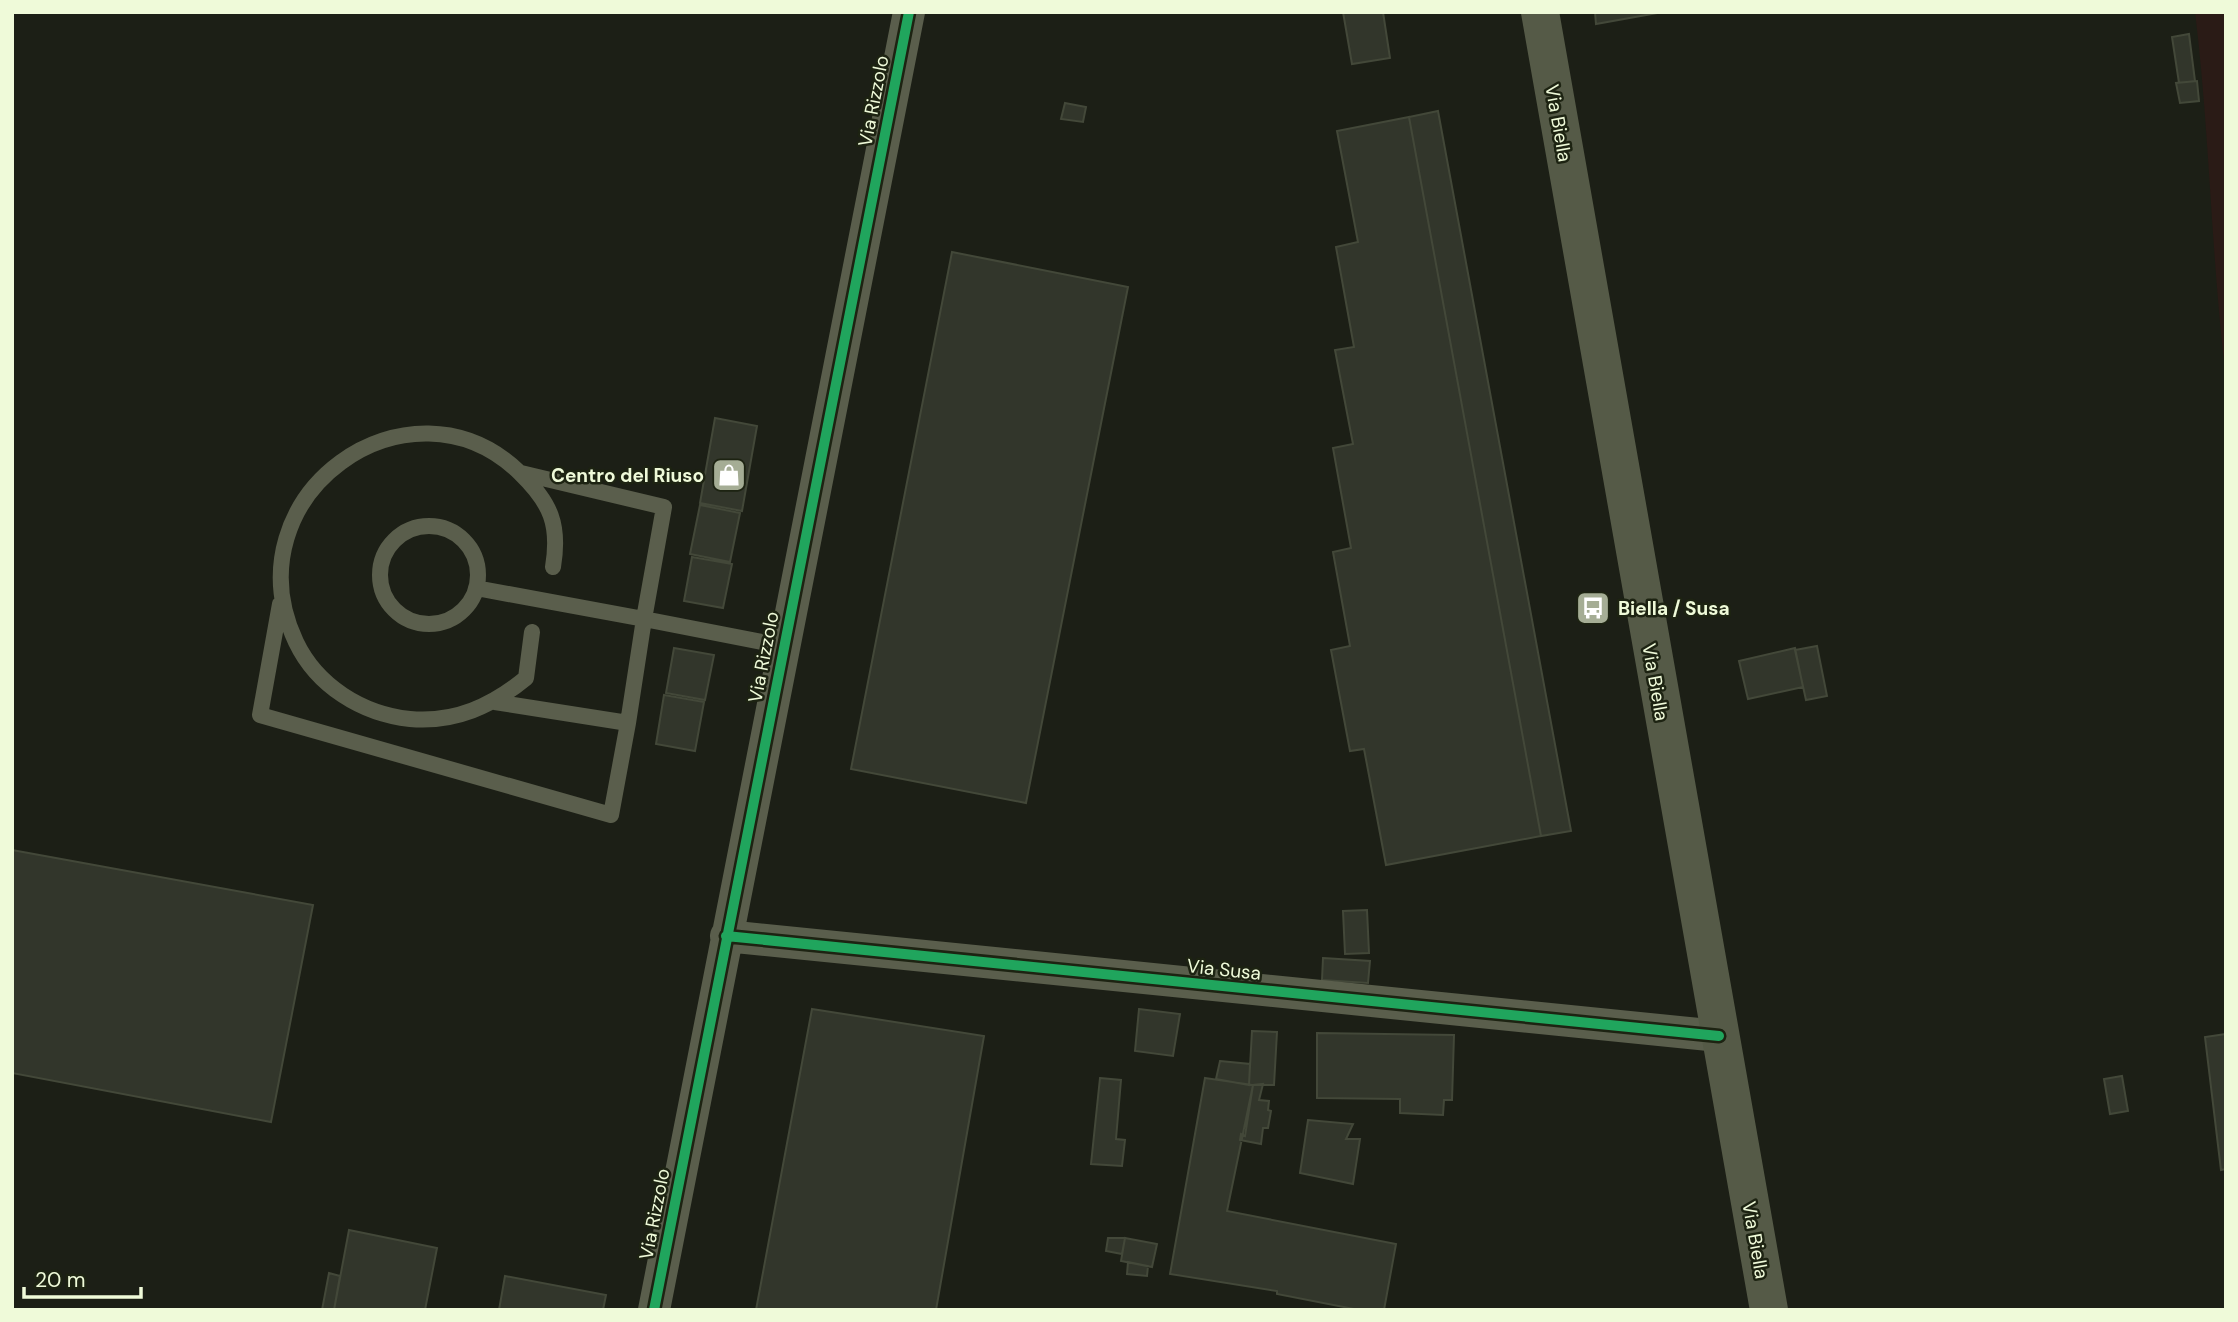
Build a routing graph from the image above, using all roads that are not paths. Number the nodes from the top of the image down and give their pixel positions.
1 (909, 12) edge
2 (1540, 12) edge
3 (520, 473) junction
4 (553, 567) dead end
5 (476, 588) junction
6 (282, 598) junction
7 (644, 619) junction
8 (532, 632) dead end
9 (783, 646) junction
10 (495, 702) junction
11 (628, 723) junction
12 (726, 936) junction
13 (1719, 1036) junction
14 (654, 1310) edge
15 (1769, 1310) edge

1 - 9 street, Via Rizzolo
2 - 13 main road, Via Biella
3 - 4 lane
3 - 6 lane
3 - 7 lane
5 - 5 lane
5 - 7 lane
6 - 10 lane
6 - 11 lane
7 - 9 lane
7 - 11 lane
8 - 10 lane
9 - 12 street, Via Rizzolo
10 - 11 lane
12 - 13 street, Via Susa
12 - 14 street, Via Rizzolo
13 - 15 main road, Via Biella

